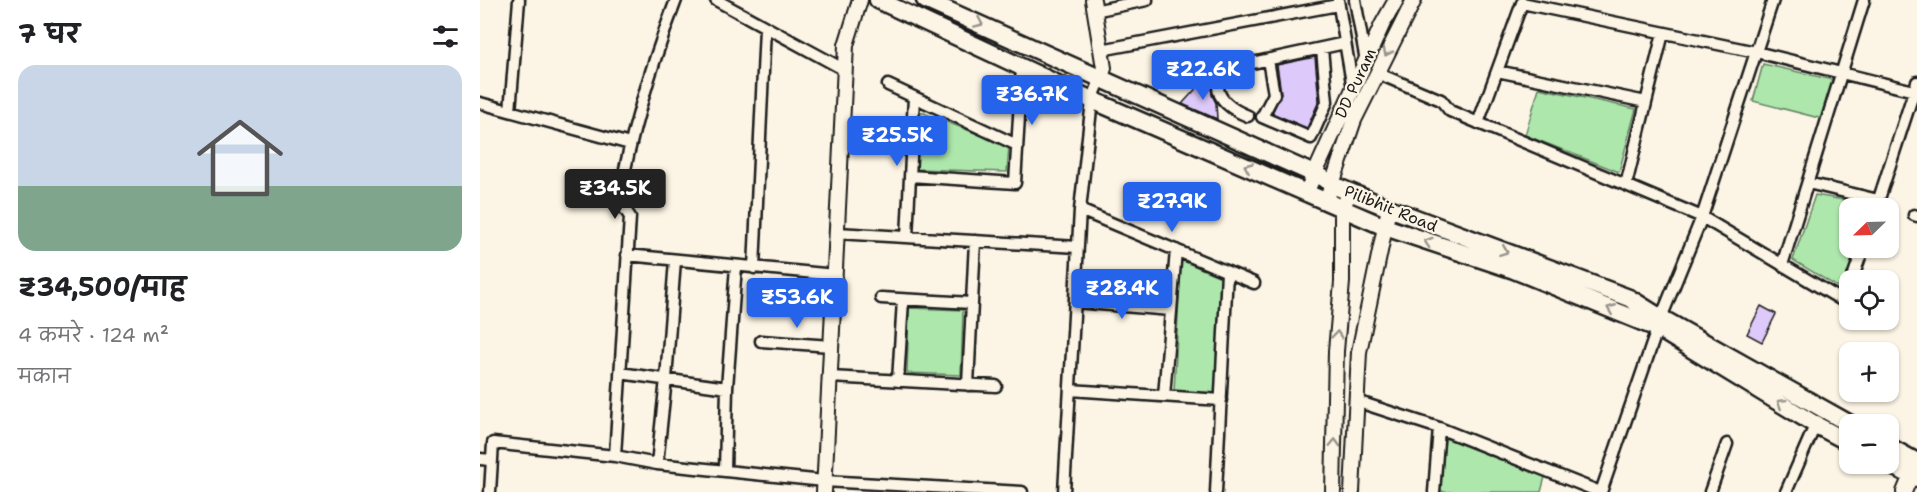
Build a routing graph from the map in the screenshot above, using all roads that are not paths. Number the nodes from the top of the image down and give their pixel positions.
1 (519, 0) edge
2 (676, 0) edge
3 (716, 0) edge
4 (860, 0) edge
5 (878, 0) edge
6 (925, 0) edge
7 (1147, 0) edge
8 (1355, 0) edge
9 (1396, 0) edge
10 (1414, 0) edge
11 (1773, 0) edge
12 (1864, 0) edge
13 (1338, 2) edge
14 (1093, 5) edge
15 (765, 28) junction
16 (1663, 33) junction
17 (1345, 43) junction
18 (1322, 49) junction
19 (1101, 50) junction
20 (1756, 52) junction
21 (1268, 60) junction
22 (1366, 61) junction
23 (1022, 67) junction
24 (845, 70) junction
25 (1497, 71) junction
26 (1377, 73) junction
27 (1842, 74) junction
28 (1101, 78) junction
29 (888, 86) dead end
30 (1916, 86) edge
31 (1353, 89) junction
32 (914, 98) junction
33 (1092, 100) junction
34 (1646, 102) junction
35 (480, 103) edge
36 (510, 111) junction
37 (1248, 117) dead end
38 (1478, 123) junction
39 (630, 144) junction
40 (1017, 145) junction
41 (1315, 174) junction
42 (910, 176) junction
43 (1332, 183) junction
44 (1808, 183) junction
45 (1626, 185) junction
46 (1350, 192) junction
47 (1306, 193) junction
48 (1857, 198) edge
49 (1879, 198) edge
50 (1326, 201) junction
51 (1389, 208) junction
52 (1342, 209) junction
53 (1080, 210) junction
54 (1702, 217) junction
55 (1385, 227) junction
56 (837, 233) junction
57 (907, 237) junction
58 (975, 241) junction
59 (1078, 247) junction
60 (1176, 250) junction
61 (627, 255) junction
62 (675, 260) junction
63 (1782, 265) junction
64 (736, 266) junction
65 (754, 267) junction
66 (1227, 272) junction
67 (835, 276) junction
68 (1254, 283) dead end
69 (881, 298) dead end
70 (1839, 298) edge
71 (903, 300) junction
72 (1075, 302) junction
73 (972, 303) junction
74 (1172, 310) junction
75 (1659, 323) junction
76 (761, 340) dead end
77 (831, 346) junction
78 (620, 373) junction
79 (830, 376) junction
80 (666, 379) junction
81 (898, 381) junction
82 (968, 385) junction
83 (996, 386) dead end
84 (727, 388) junction
85 (1070, 390) junction
86 (1164, 396) junction
87 (1221, 400) junction
88 (1356, 401) junction
89 (1823, 409) junction
90 (1839, 418) edge
91 (1816, 425) junction
92 (1439, 428) junction
93 (1839, 437) edge
94 (1727, 444) dead end
95 (1899, 455) edge
96 (615, 456) junction
97 (480, 459) edge
98 (492, 460) junction
99 (657, 464) junction
100 (1899, 466) edge
101 (1916, 469) edge
102 (725, 471) junction
103 (824, 487) edge
104 (917, 489) edge
105 (490, 492) edge
106 (1022, 492) edge
107 (1064, 492) edge
108 (1216, 492) edge
109 (1333, 492) edge
110 (1352, 492) edge
111 (1434, 492) edge
112 (1600, 492) edge
113 (1710, 492) edge
114 (1786, 492) edge
115 (1904, 492) edge

1 - 36 street
2 - 39 street
3 - 15 street
4 - 24 street
5 - 23 highway
6 -> 28 highway, Pilibhit Road
7 - 14 street
8 - 22 street
9 - 22 street, DD Puram
10 -> 26 street, DD Puram
11 - 20 street
12 - 27 street
13 - 17 street
13 - 19 street
14 - 19 street
15 - 24 street
15 - 65 street
16 - 20 street
16 - 25 street
16 - 34 street
17 - 18 street
17 - 31 street
18 - 21 street
18 - 21 street
19 - 28 street
20 - 27 street
20 - 54 street
21 - 37 street
22 - 31 street, DD Puram
23 - 33 highway
23 - 40 street
24 - 56 street
25 - 34 street
25 - 38 street
26 - 38 street
26 - 43 street, DD Puram
27 - 30 street
27 - 44 street
28 - 33 street
28 - 41 highway, Pilibhit Road
29 - 32 street
30 - 49 street
31 - 41 street, DD Puram
32 - 40 street
32 - 42 street
47 -> 33 highway
33 - 53 street
34 - 45 street
35 - 36 street
36 - 39 street
38 - 45 street
39 - 61 street
40 - 42 street
41 - 43 highway, Pilibhit Road
41 - 47 street, DD Puram
42 - 57 street
43 - 46 highway, Pilibhit Road
43 - 50 street, DD Puram
44 - 48 street
44 - 63 street
45 - 54 street
46 - 51 highway, Pilibhit Road
46 - 52 street
47 - 50 highway
50 - 52 highway
51 - 55 street
51 -> 75 highway, Pilibhit Road
52 - 55 highway
109 -> 52 street
53 - 59 street
53 - 60 street
54 - 63 street
54 - 75 street
75 -> 55 highway
55 - 88 street
56 - 57 street
56 - 67 street
57 - 58 street
58 - 59 street
58 - 73 street
59 - 72 street
60 - 66 street
60 - 74 street
61 - 62 street
61 - 78 street
62 - 64 street
62 - 80 street
63 - 70 street
64 - 65 street
64 - 84 street
65 - 67 street
66 - 68 street
66 - 87 street
67 - 77 street
69 - 71 street
71 - 73 street
71 - 81 street
72 - 74 street
72 - 85 street
73 - 82 street
74 - 86 street
75 - 89 highway, Pilibhit Road
91 -> 75 highway
75 - 112 street
76 - 77 street
77 - 79 street
78 - 80 street
78 - 96 street
79 - 81 street
79 - 103 street
80 - 84 street
80 - 99 street
81 - 82 street
82 - 83 street
84 - 102 street
85 - 86 street
85 - 107 street
86 - 87 street
87 - 108 street
88 - 92 street
88 - 110 street
89 - 90 highway, Pilibhit Road
89 - 91 street
91 - 93 highway
91 - 114 street
92 - 111 street
92 - 112 street
94 - 113 street
95 - 101 highway
96 - 98 street
96 - 99 street
97 - 98 street
98 - 105 street
99 - 102 street
100 - 101 highway
101 - 115 street
102 - 103 street
103 - 104 street
104 - 106 street

